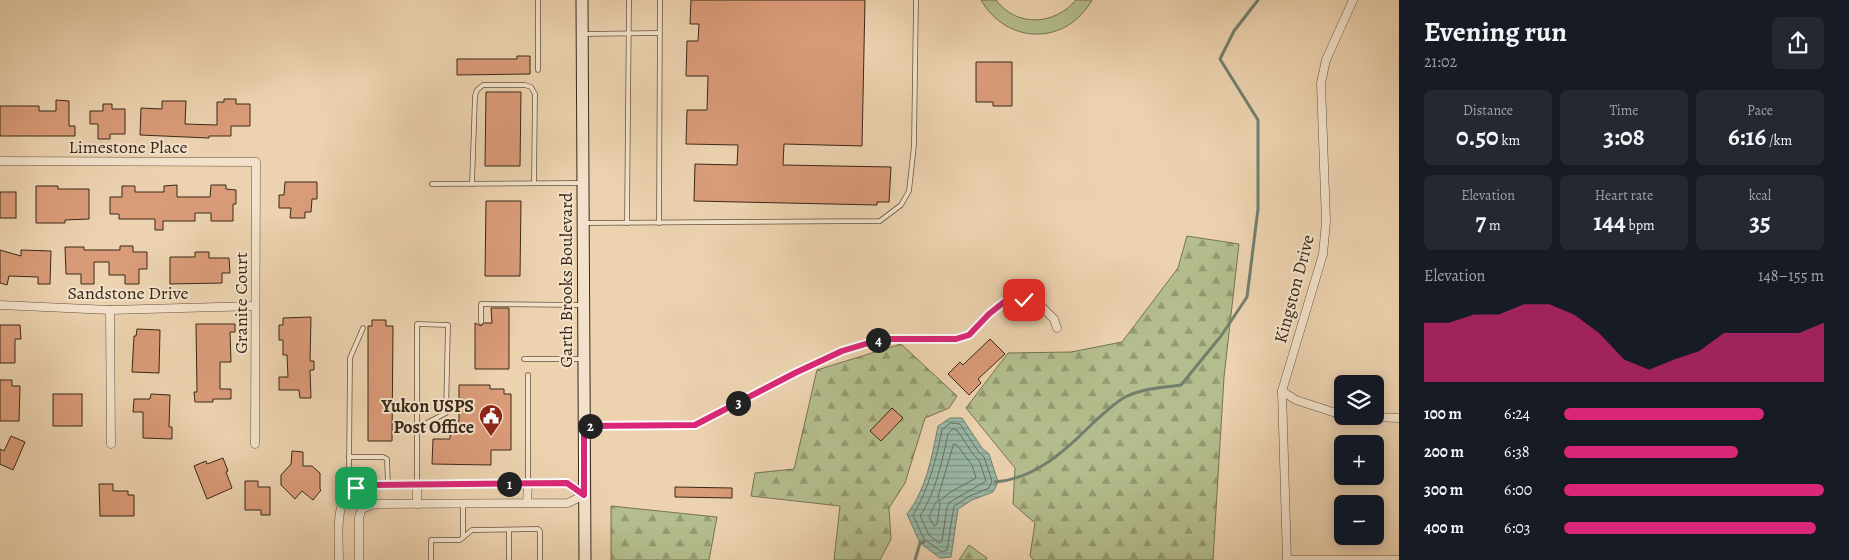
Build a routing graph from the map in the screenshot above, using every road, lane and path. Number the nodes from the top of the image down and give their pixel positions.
1 (538, 0) edge
2 (582, 0) edge
3 (628, 0) edge
4 (660, 0) edge
5 (916, 0) edge
6 (1353, 0) edge
7 (629, 33) junction
8 (659, 33) junction
9 (582, 34) junction
10 (538, 70) dead end
11 (0, 162) edge
12 (256, 162) joint
13 (583, 183) junction
14 (432, 184) dead end
15 (472, 184) junction
16 (534, 184) junction
17 (583, 223) junction
18 (627, 223) junction
19 (659, 223) junction
20 (0, 305) edge
21 (583, 305) junction
22 (256, 306) junction
23 (110, 310) junction
24 (481, 322) dead end
25 (363, 328) dead end
26 (1057, 328) dead end
27 (524, 359) dead end
28 (583, 359) junction
29 (528, 375) dead end
30 (1282, 391) junction
31 (1334, 413) edge
32 (1384, 417) edge
33 (1399, 418) edge
34 (584, 426) junction
35 (418, 428) junction
36 (111, 444) dead end
37 (255, 444) dead end
38 (349, 457) junction
39 (528, 484) junction
40 (388, 485) junction
41 (417, 485) junction
42 (356, 488) junction
43 (584, 495) junction
44 (527, 503) junction
45 (417, 504) junction
46 (463, 504) junction
47 (509, 530) junction
48 (463, 537) junction
49 (340, 560) edge
50 (359, 560) edge
51 (431, 560) edge
52 (509, 560) edge
53 (540, 560) edge
54 (584, 560) edge
55 (1287, 560) edge
56 (1399, 560) edge

1 - 10 lane
2 - 9 street, Garth Brooks Boulevard
3 - 7 lane
4 - 8 lane
5 - 19 lane
6 - 30 street, Kingston Drive
7 - 8 lane
7 - 9 lane
7 - 18 lane
8 - 19 lane
9 - 13 street, Garth Brooks Boulevard
11 - 12 street, Limestone Place
12 - 22 street, Granite Court
13 - 16 lane
13 - 17 street, Garth Brooks Boulevard
14 - 15 lane
15 - 16 lane
15 - 16 lane
17 - 18 lane
17 - 21 street, Garth Brooks Boulevard
18 - 19 lane
20 - 23 street, Sandstone Drive
21 - 24 lane
21 - 28 street, Garth Brooks Boulevard
22 - 23 street, Sandstone Drive
22 - 37 street, Granite Court
23 - 36 street
25 - 38 lane
26 - 34 street
27 - 28 lane
28 - 34 street, Garth Brooks Boulevard
29 - 39 lane
30 - 31 street
30 - 55 street, Kingston Drive
32 - 33 street
34 - 43 street, Garth Brooks Boulevard
35 - 35 lane
35 - 41 lane
38 - 40 lane
38 - 42 lane
39 - 41 street
39 - 43 street
39 - 44 street
40 - 41 street
40 - 42 street
41 - 45 street
42 - 49 street
43 - 44 street
43 - 54 street, Garth Brooks Boulevard
44 - 46 street
45 - 46 street
45 - 50 street
46 - 48 lane
47 - 48 lane
47 - 52 lane
47 - 53 lane
48 - 51 lane
55 - 56 street

